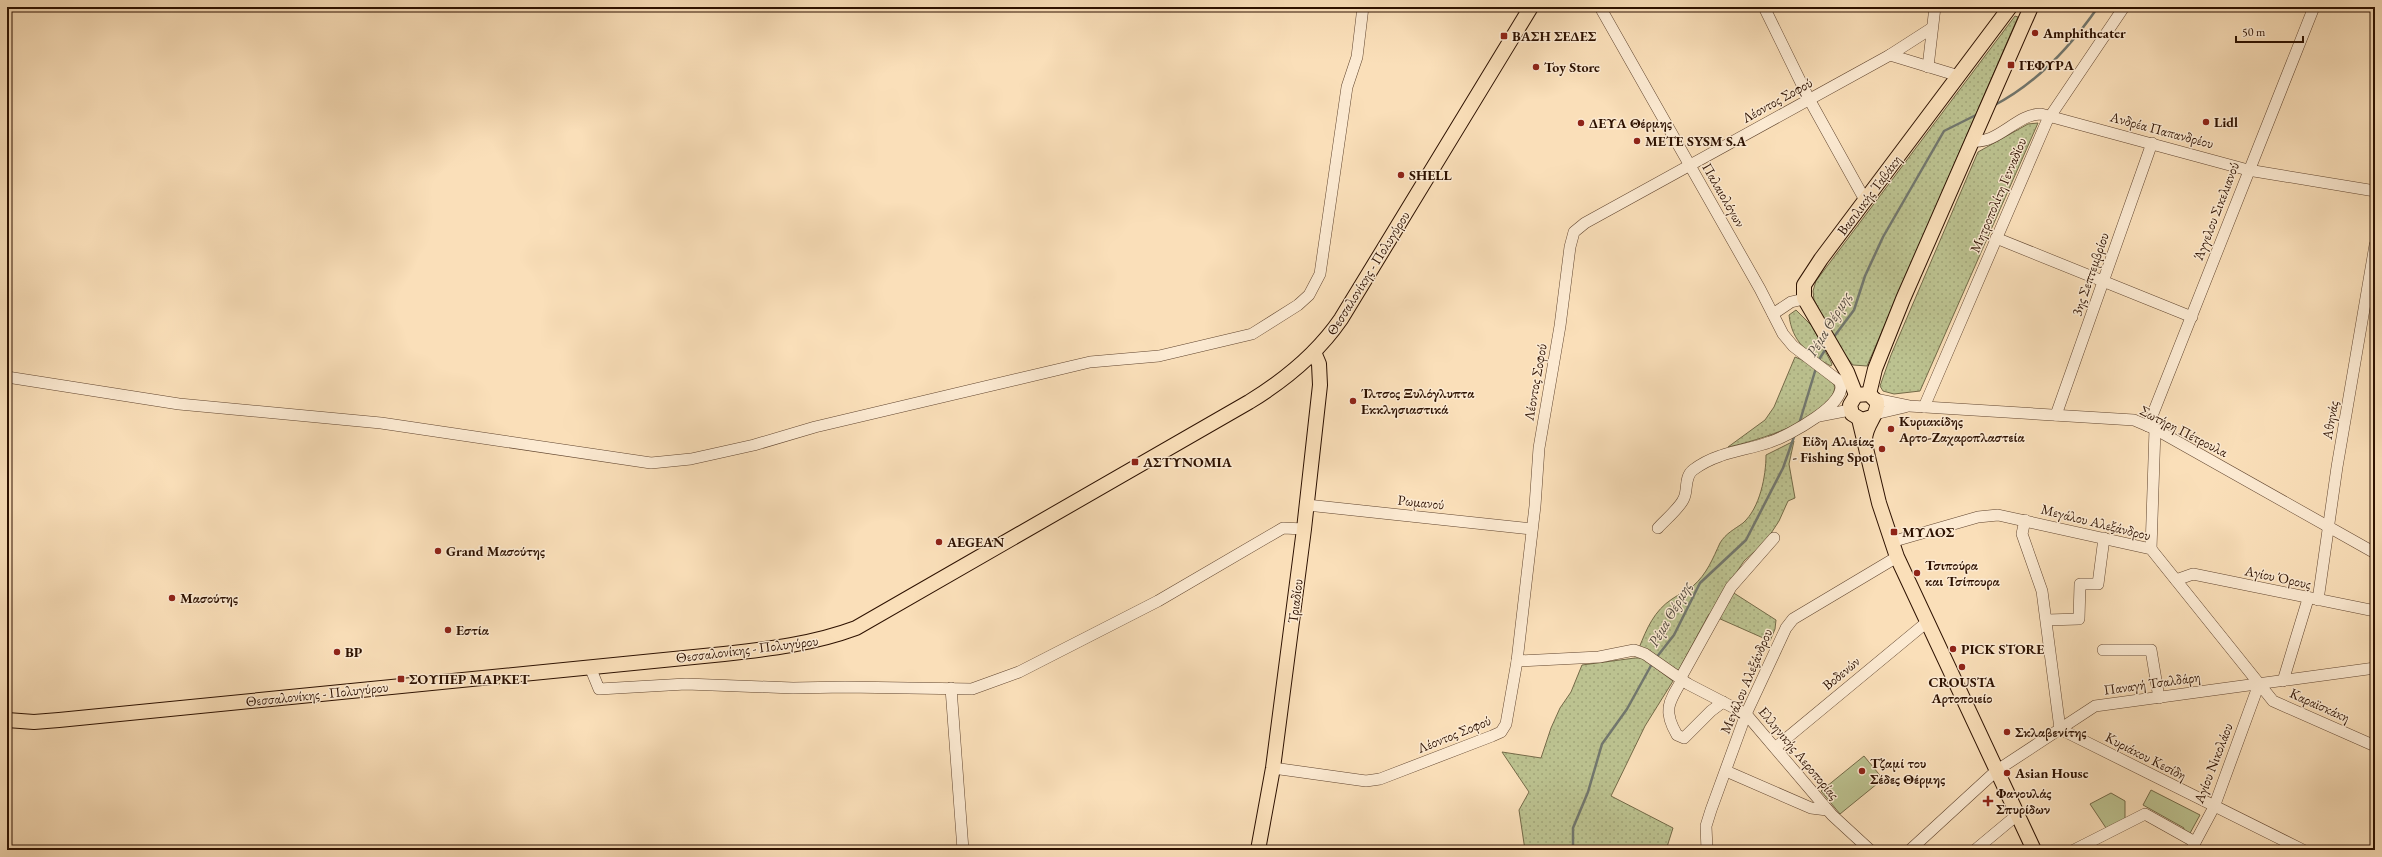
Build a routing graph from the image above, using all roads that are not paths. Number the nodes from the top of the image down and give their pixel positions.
1 (1363, 7) edge
2 (1531, 7) edge
3 (1600, 7) edge
4 (1764, 7) edge
5 (1935, 7) edge
6 (2010, 7) edge
7 (2032, 7) edge
8 (2124, 7) edge
9 (2314, 7) edge
10 (1932, 28) junction
11 (1890, 55) junction
12 (1928, 67) junction
13 (1959, 76) junction
14 (1809, 99) junction
15 (2050, 115) junction
16 (1974, 135) junction
17 (2152, 143) junction
18 (1690, 165) junction
19 (2248, 170) junction
20 (2375, 191) edge
21 (1865, 200) junction
22 (1996, 238) junction
23 (2375, 245) edge
24 (2103, 281) junction
25 (1804, 299) junction
26 (1773, 314) junction
27 (2192, 317) junction
28 (1314, 352) junction
29 (7, 378) edge
30 (1867, 396) junction
31 (1909, 406) junction
32 (1924, 407) junction
33 (1864, 415) junction
34 (2056, 415) junction
35 (1814, 417) junction
36 (2152, 428) junction
37 (1307, 504) junction
38 (2025, 520) junction
39 (2328, 527) junction
40 (1658, 528) dead end
41 (1304, 529) junction
42 (1532, 529) junction
43 (1774, 538) dead end
44 (2104, 538) junction
45 (1891, 542) junction
46 (2151, 549) junction
47 (2375, 553) edge
48 (1897, 557) junction
49 (2176, 580) junction
50 (2313, 600) junction
51 (2375, 612) edge
52 (2046, 620) junction
53 (1926, 622) junction
54 (2103, 650) dead end
55 (1517, 661) junction
56 (590, 667) junction
57 (2375, 668) edge
58 (1681, 680) junction
59 (2283, 681) junction
60 (2259, 684) junction
61 (950, 688) junction
62 (2159, 698) junction
63 (1723, 702) junction
64 (1746, 714) junction
65 (7, 720) edge
66 (2060, 729) junction
67 (2375, 746) edge
68 (1776, 747) junction
69 (1273, 768) junction
70 (1726, 771) junction
71 (1996, 771) junction
72 (2214, 807) junction
73 (1828, 810) junction
74 (2017, 815) junction
75 (2193, 846) edge
76 (963, 850) edge
77 (1258, 850) edge
78 (1707, 850) edge
79 (1870, 850) edge
80 (1910, 850) edge
81 (1975, 850) edge
82 (2034, 850) edge
83 (2074, 850) edge
84 (2303, 850) edge

1 - 29 street
2 - 28 main road, Θεσσαλονίκης - Πολυγύρου
3 - 18 street, Παλαιολόγων
4 - 14 street
5 - 10 street
6 - 13 main road, Βασιλικής Ταβάκη
7 - 16 main road
8 - 15 street, Μητροπολίτη Γενναδίου
9 - 19 street, Άγγελου Σικελιανού
10 - 11 street, Λέοντος Σοφού
10 - 12 street
11 - 12 street
11 - 14 street, Λέοντος Σοφού
12 - 13 street
13 - 21 main road, Βασιλικής Ταβάκη
14 - 18 street, Λέοντος Σοφού
14 - 21 street
15 - 16 street, Ανδρέα Παπανδρέου
15 - 17 street, Ανδρέα Παπανδρέου
15 - 22 street, Μητροπολίτη Γενναδίου
16 - 30 main road
17 - 19 street, Ανδρέα Παπανδρέου
17 - 24 street, 3ης Σεπτεμβρίου
18 - 26 street, Παλαιολόγων
18 - 42 street, Λέοντος Σοφού
19 - 20 street, Ανδρέα Παπανδρέου
19 - 27 street, Άγγελου Σικελιανού
21 - 25 main road, Βασιλικής Ταβάκη
22 - 24 street
22 - 32 street, Μητροπολίτη Γενναδίου
23 - 39 street, Αθηνάς
24 - 27 street
24 - 34 street, 3ης Σεπτεμβρίου
25 - 26 street
25 - 30 main road
26 - 35 street, Παλαιολόγων
27 - 36 street, Άγγελου Σικελιανού
28 - 37 main road, Τριαδίου
28 - 56 main road, Θεσσαλονίκης - Πολυγύρου
30 - 31 street, Σωτήρη Πέτρουλα
30 - 33 main road
30 - 33 main road
31 - 32 street, Σωτήρη Πέτρουλα
31 - 33 street, Σωτήρη Πέτρουλα
32 - 34 street, Σωτήρη Πέτρουλα
33 - 35 street, Σωτήρη Πέτρουλα
33 - 45 main road
34 - 36 street, Σωτήρη Πέτρουλα
35 - 40 street
36 - 39 street, Σωτήρη Πέτρουλα
36 - 46 street, Άγγελου Σικελιανού
37 - 41 main road, Τριαδίου
37 - 42 street, Ρωμανού
38 - 44 street, Μεγάλου Αλεξάνδρου
38 - 45 street, Μεγάλου Αλεξάνδρου
38 - 52 street
39 - 47 street, Σωτήρη Πέτρουλα
39 - 50 street, Αθηνάς
41 - 61 street
41 - 69 main road, Τριαδίου
42 - 55 street, Λέοντος Σοφού
43 - 58 street
44 - 46 street, Μεγάλου Αλεξάνδρου
44 - 52 street
45 - 48 main road
46 - 49 street, Μεγάλου Αλεξάνδρου
48 - 53 main road
48 - 64 street, Μεγάλου Αλεξάνδρου
49 - 50 street, Αγίου Όρους
49 - 60 street, Μεγάλου Αλεξάνδρου
50 - 51 street, Αγίου Όρους
50 - 59 street, Αθηνάς
52 - 66 street
53 - 68 street, Βοδενών
53 - 71 main road
54 - 62 street
55 - 58 street, Ελληνικής Αεροπορίας
55 - 69 street, Λέοντος Σοφού
56 - 61 street
56 - 65 main road, Θεσσαλονίκης - Πολυγύρου
57 - 59 street, Παναγή Τσαλδάρη
58 - 63 street, Ελληνικής Αεροπορίας
58 - 63 street
59 - 60 street, Παναγή Τσαλδάρη
60 - 62 street, Παναγή Τσαλδάρη
60 - 67 street, Καραϊσκάκη
60 - 72 street, Αγίου Νικολάου
61 - 76 street
62 - 66 street, Παναγή Τσαλδάρη
63 - 64 street, Ελληνικής Αεροπορίας
64 - 68 street, Ελληνικής Αεροπορίας
64 - 70 street, Μεγάλου Αλεξάνδρου
66 - 71 street, Παναγή Τσαλδάρη
66 - 72 street, Κυριάκου Κεσίδη
68 - 73 street, Ελληνικής Αεροπορίας
69 - 77 main road, Τριαδίου
70 - 73 street
70 - 78 street, Μεγάλου Αλεξάνδρου
71 - 74 main road
71 - 80 street, Παναγή Τσαλδάρη
72 - 75 street, Αγίου Νικολάου
72 - 84 street, Κυριάκου Κεσίδη
73 - 79 street, Ελληνικής Αεροπορίας
74 - 81 street
74 - 82 main road
75 - 83 street

